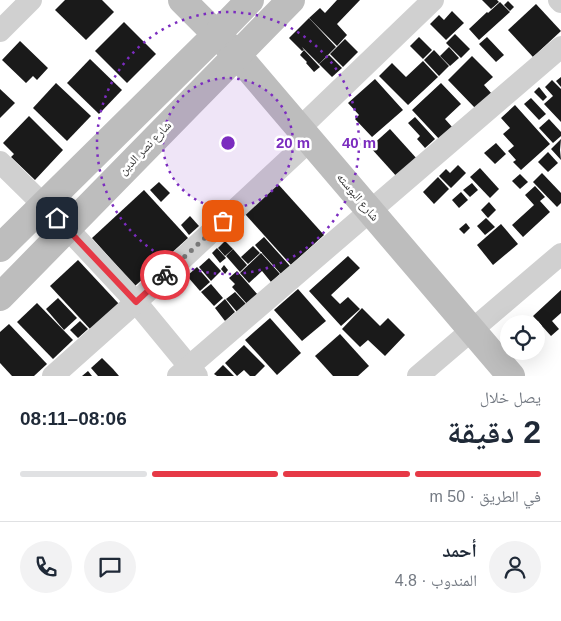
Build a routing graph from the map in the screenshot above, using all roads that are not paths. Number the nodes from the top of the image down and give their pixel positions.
1 (31, 0) edge
2 (182, 0) edge
3 (250, 0) edge
4 (291, 0) edge
5 (433, 0) edge
6 (0, 31) edge
7 (217, 34) junction
8 (561, 47) edge
9 (237, 55) junction
10 (305, 134) junction
11 (0, 162) edge
12 (44, 205) junction
13 (370, 211) junction
14 (67, 228) junction
15 (0, 248) edge
16 (561, 254) edge
17 (0, 297) edge
18 (136, 302) junction
19 (472, 330) junction
20 (188, 373) edge
21 (53, 376) edge
22 (418, 376) edge
23 (511, 376) edge

1 - 6 street
2 - 7 street, شارع البوسته
3 - 7 street
4 - 9 street, شارع نصر الدين
5 - 10 street
7 - 9 street, شارع البوسته
7 - 12 street
8 - 13 street
9 - 10 street, شارع البوسته
9 - 14 street, شارع نصر الدين
10 - 13 street, شارع البوسته
10 - 18 street
11 - 12 street
12 - 14 street
12 - 15 street
13 - 19 street, شارع البوسته
13 - 20 street
14 - 17 street, شارع نصر الدين
14 - 18 street
16 - 19 street
18 - 20 street
18 - 21 street
19 - 22 street
19 - 23 street, شارع البوسته

